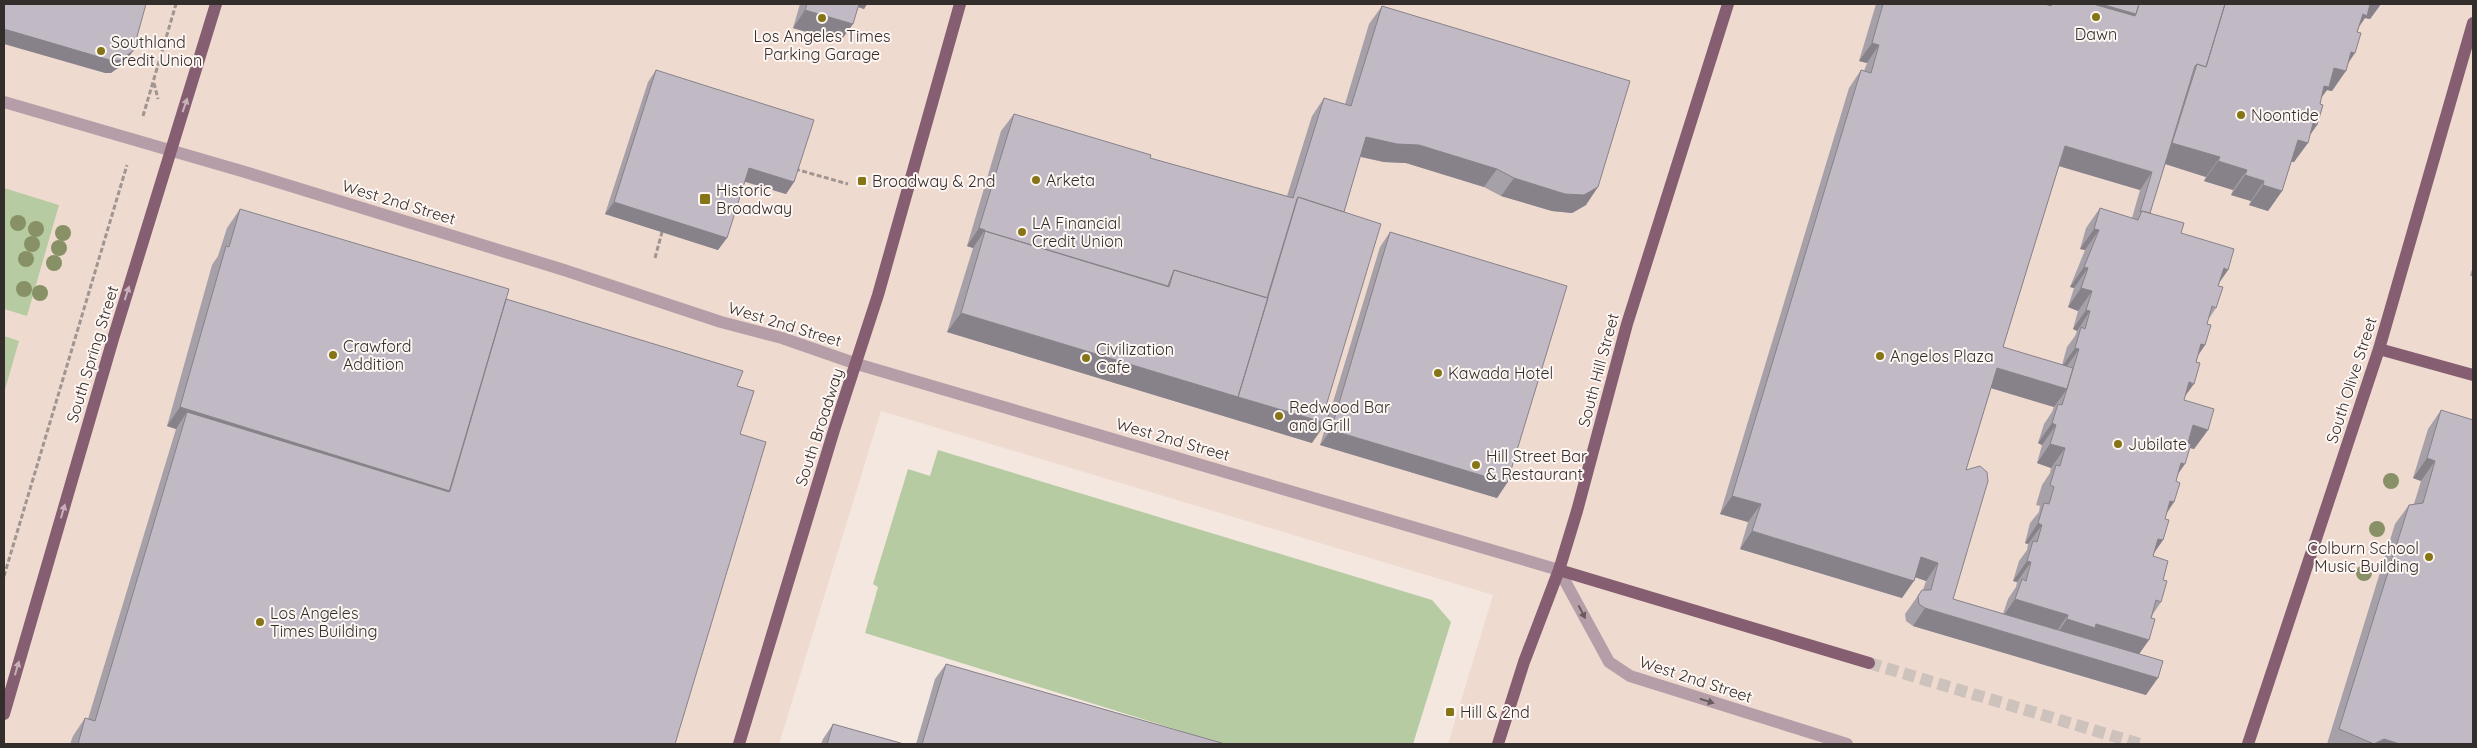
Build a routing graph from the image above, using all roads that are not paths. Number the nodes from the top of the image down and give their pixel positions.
1 (216, 4) edge
2 (960, 4) edge
3 (1728, 4) edge
4 (2473, 23) edge
5 (4, 102) edge
6 (170, 151) junction
7 (2379, 350) junction
8 (857, 364) junction
9 (2473, 375) edge
10 (1559, 570) junction
11 (1869, 663) tunnel mouth
12 (4, 714) edge
13 (739, 744) edge
14 (1498, 744) edge
15 (1847, 744) edge
16 (2248, 744) edge

6 -> 1 main road, South Spring Street
2 - 8 main road, South Broadway
3 - 10 main road, South Hill Street
4 - 7 main road, South Olive Street
5 - 6 street, West 2nd Street
6 - 8 street, West 2nd Street
12 -> 6 main road, South Spring Street
7 - 9 main road
7 - 16 main road, South Olive Street
8 - 10 street, West 2nd Street
8 - 13 main road, South Broadway
10 - 11 main road, West 2nd Street
10 - 14 main road, South Hill Street
10 -> 15 street, West 2nd Street

